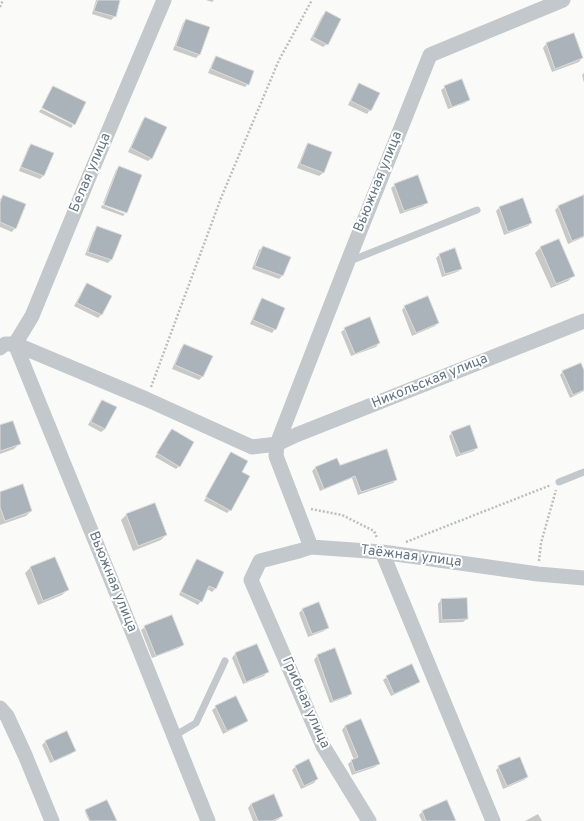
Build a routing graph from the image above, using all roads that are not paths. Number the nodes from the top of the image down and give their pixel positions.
1 (164, 0) edge
2 (564, 0) edge
3 (477, 210) dead end
4 (348, 261) junction
5 (584, 322) edge
6 (15, 344) junction
7 (0, 348) edge
8 (277, 444) junction
9 (584, 472) edge
10 (558, 482) road end
11 (311, 547) junction
12 (382, 552) junction
13 (584, 578) edge
14 (251, 580) joint
15 (225, 660) dead end
16 (0, 708) edge
17 (174, 736) junction
18 (52, 821) edge
19 (208, 821) edge
20 (369, 821) edge
21 (493, 821) edge

1 - 6 street, Белая улица
2 - 4 street, Вьюжная улица
3 - 4 lane
4 - 8 street, Вьюжная улица
5 - 8 street, Никольская улица
6 - 7 street
6 - 8 street, Никольская улица
6 - 17 street, Вьюжная улица
8 - 11 street
9 - 10 lane
11 - 12 street, Таёжная улица
11 - 14 street, Таёжная улица
12 - 13 street, Таёжная улица
12 - 21 street
14 - 20 street, Грибная улица
15 - 17 lane
16 - 18 street
17 - 19 street, Вьюжная улица

